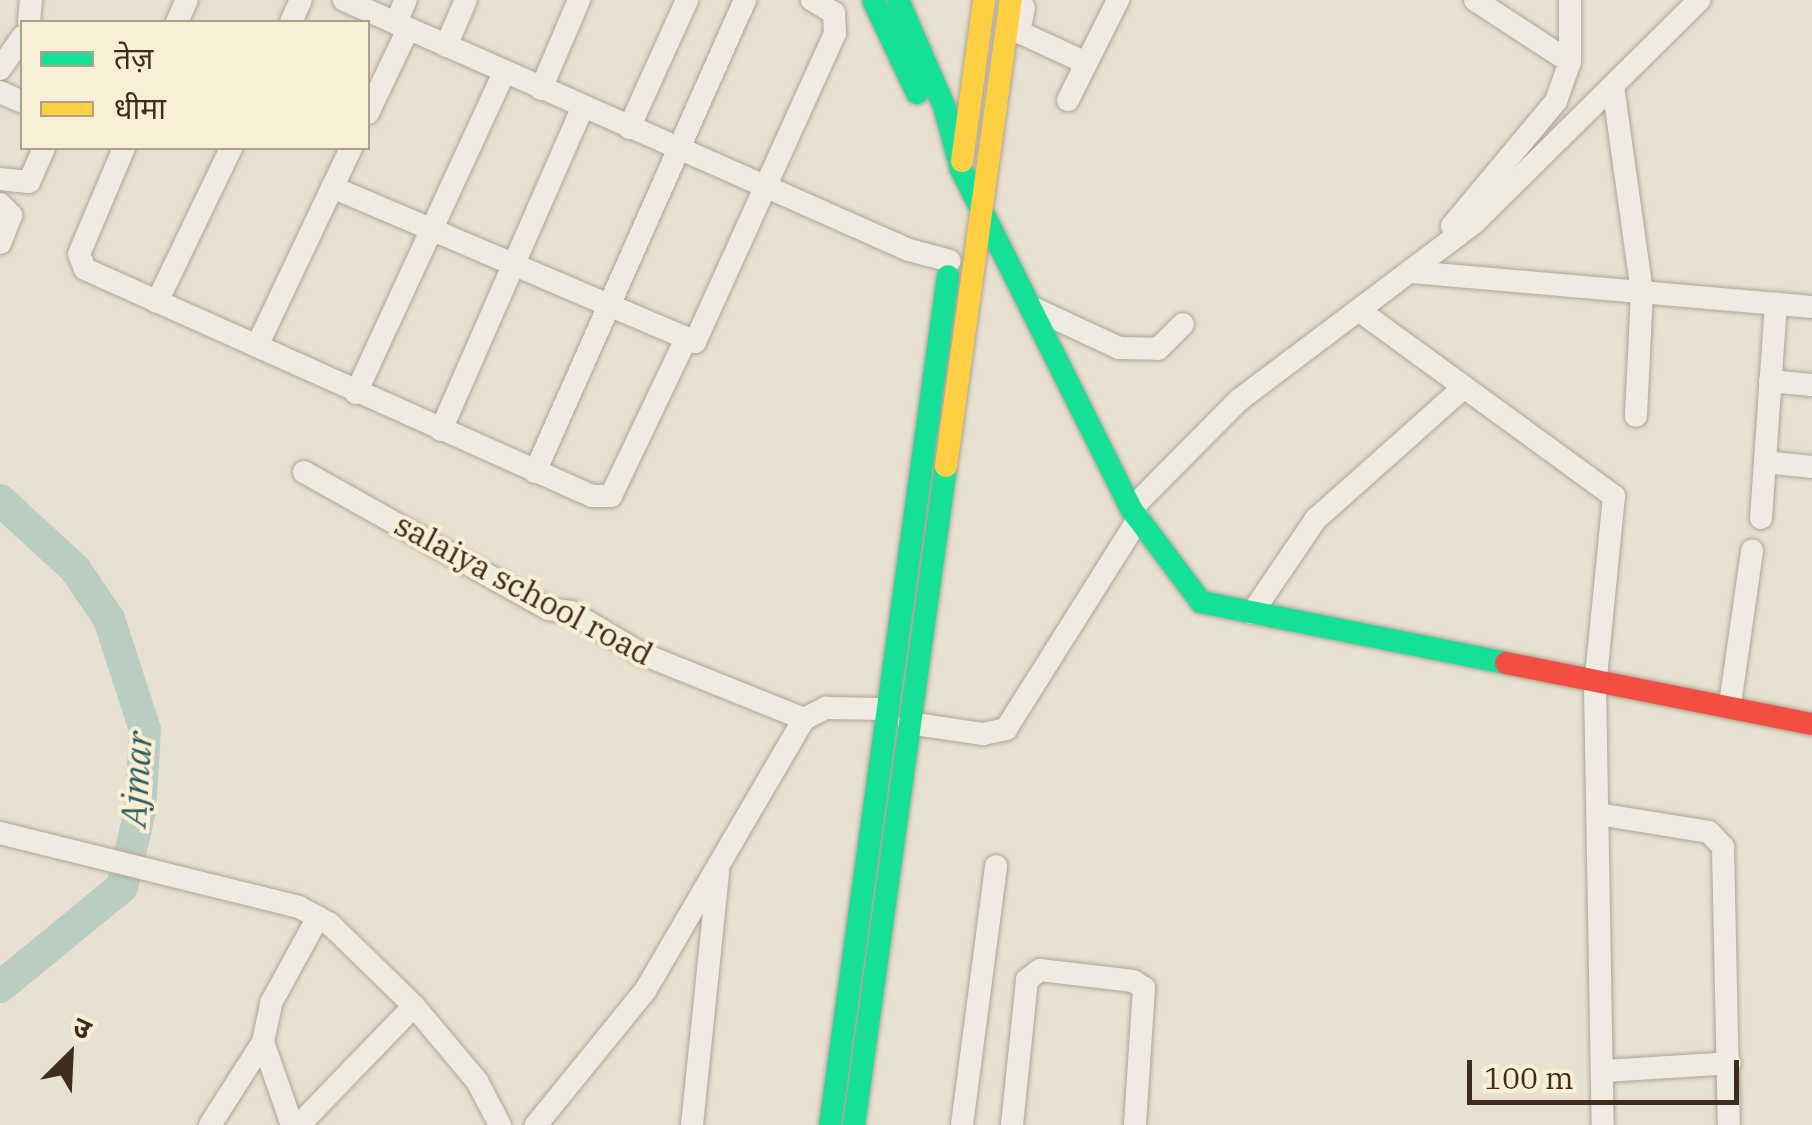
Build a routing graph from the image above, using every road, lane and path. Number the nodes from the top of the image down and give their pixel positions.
1 (344, 0) edge
2 (406, 0) edge
3 (466, 0) edge
4 (579, 0) edge
5 (687, 0) edge
6 (745, 0) edge
7 (812, 0) edge
8 (872, 0) edge
9 (898, 0) edge
10 (984, 0) edge
11 (1011, 0) edge
12 (1025, 0) edge
13 (1118, 0) edge
14 (1476, 0) edge
15 (1570, 0) edge
16 (1699, 0) edge
17 (402, 26) junction
18 (20, 40) edge
19 (446, 46) junction
20 (1570, 62) junction
21 (1086, 64) junction
22 (0, 69) edge
23 (504, 72) junction
24 (1612, 86) junction
25 (541, 89) junction
26 (1068, 100) dead end
27 (583, 107) junction
28 (370, 108) edge
29 (629, 128) junction
30 (948, 141) junction
31 (678, 149) junction
32 (43, 150) edge
33 (123, 150) edge
34 (231, 150) edge
35 (350, 150) edge
36 (961, 169) junction
37 (0, 179) edge
38 (766, 185) junction
39 (332, 187) junction
40 (979, 203) junction
41 (0, 204) edge
42 (433, 233) junction
43 (1446, 233) dead end
44 (0, 243) edge
45 (950, 261) junction
46 (510, 265) junction
47 (1411, 272) junction
48 (1642, 292) junction
49 (157, 302) junction
50 (1776, 304) junction
51 (604, 305) junction
52 (1812, 307) edge
53 (1033, 308) junction
54 (1360, 312) junction
55 (1183, 324) dead end
56 (686, 339) junction
57 (257, 346) junction
58 (1770, 380) junction
59 (1812, 386) edge
60 (1464, 387) junction
61 (356, 393) junction
62 (1636, 416) dead end
63 (441, 430) junction
64 (1764, 462) junction
65 (1812, 468) edge
66 (304, 472) dead end
67 (535, 472) junction
68 (1135, 513) junction
69 (1761, 518) dead end
70 (1752, 551) dead end
71 (1252, 612) junction
72 (1595, 685) junction
73 (1730, 704) junction
74 (884, 708) junction
75 (804, 719) junction
76 (909, 723) junction
77 (1812, 724) edge
78 (880, 749) junction
79 (906, 753) junction
80 (1598, 814) junction
81 (0, 833) edge
82 (719, 864) junction
83 (996, 866) dead end
84 (308, 912) junction
85 (414, 1006) junction
86 (263, 1042) junction
87 (1730, 1064) junction
88 (1604, 1071) junction
89 (210, 1125) edge
90 (295, 1125) edge
91 (500, 1125) edge
92 (536, 1125) edge
93 (692, 1125) edge
94 (830, 1125) edge
95 (854, 1125) edge
96 (962, 1125) edge
97 (1012, 1125) edge
98 (1136, 1125) edge
99 (1603, 1125) edge
100 (1730, 1125) edge

1 - 17 street
2 - 17 street
3 - 19 street
4 - 25 street
5 - 29 street
6 - 31 street
7 - 38 street
8 - 30 street
9 - 30 street
10 - 36 street
11 - 40 street
12 - 21 street
13 - 21 street
14 - 20 street
15 - 20 street
16 - 24 street
17 - 19 street
17 - 28 street
18 - 22 street
19 - 23 street
20 - 43 street
21 - 26 street
23 - 25 street
23 - 42 street
24 - 47 street
24 - 48 street
25 - 27 street
27 - 29 street
27 - 46 street
29 - 31 street
30 - 36 street
31 - 38 street
31 - 51 street
32 - 37 street
33 - 49 street
34 - 49 street
35 - 39 street
36 - 40 street
36 - 45 street
38 - 45 street
38 - 56 street
39 - 42 street
39 - 57 street
40 - 53 street
40 - 76 street
41 - 44 street
42 - 46 street
42 - 61 street
45 - 74 street
46 - 51 street
46 - 63 street
47 - 48 street
47 - 54 street
48 - 50 street
48 - 62 street
49 - 57 street
50 - 52 street
50 - 58 street
51 - 56 street
51 - 67 street
53 - 55 street
53 - 68 street
54 - 60 street
54 - 68 street
56 - 67 street
57 - 61 street
58 - 59 street
58 - 64 street
60 - 71 street
60 - 72 street
61 - 63 street
63 - 67 street
64 - 65 street
64 - 69 street
66 - 75 street, salaiya school road
68 - 71 street
68 - 76 street
70 - 73 street
71 - 72 street
72 - 73 street
72 - 80 street
73 - 77 street
74 - 75 street
74 - 78 street
75 - 82 street
76 - 79 street
78 - 79 street
78 - 94 street
79 - 95 street
80 - 87 street
80 - 88 street
81 - 84 street
82 - 92 street
82 - 93 street
83 - 96 street
84 - 85 street
84 - 86 street
85 - 90 street
85 - 91 street
86 - 89 street
86 - 90 street
87 - 88 street
87 - 100 street
88 - 99 street
97 - 98 street

